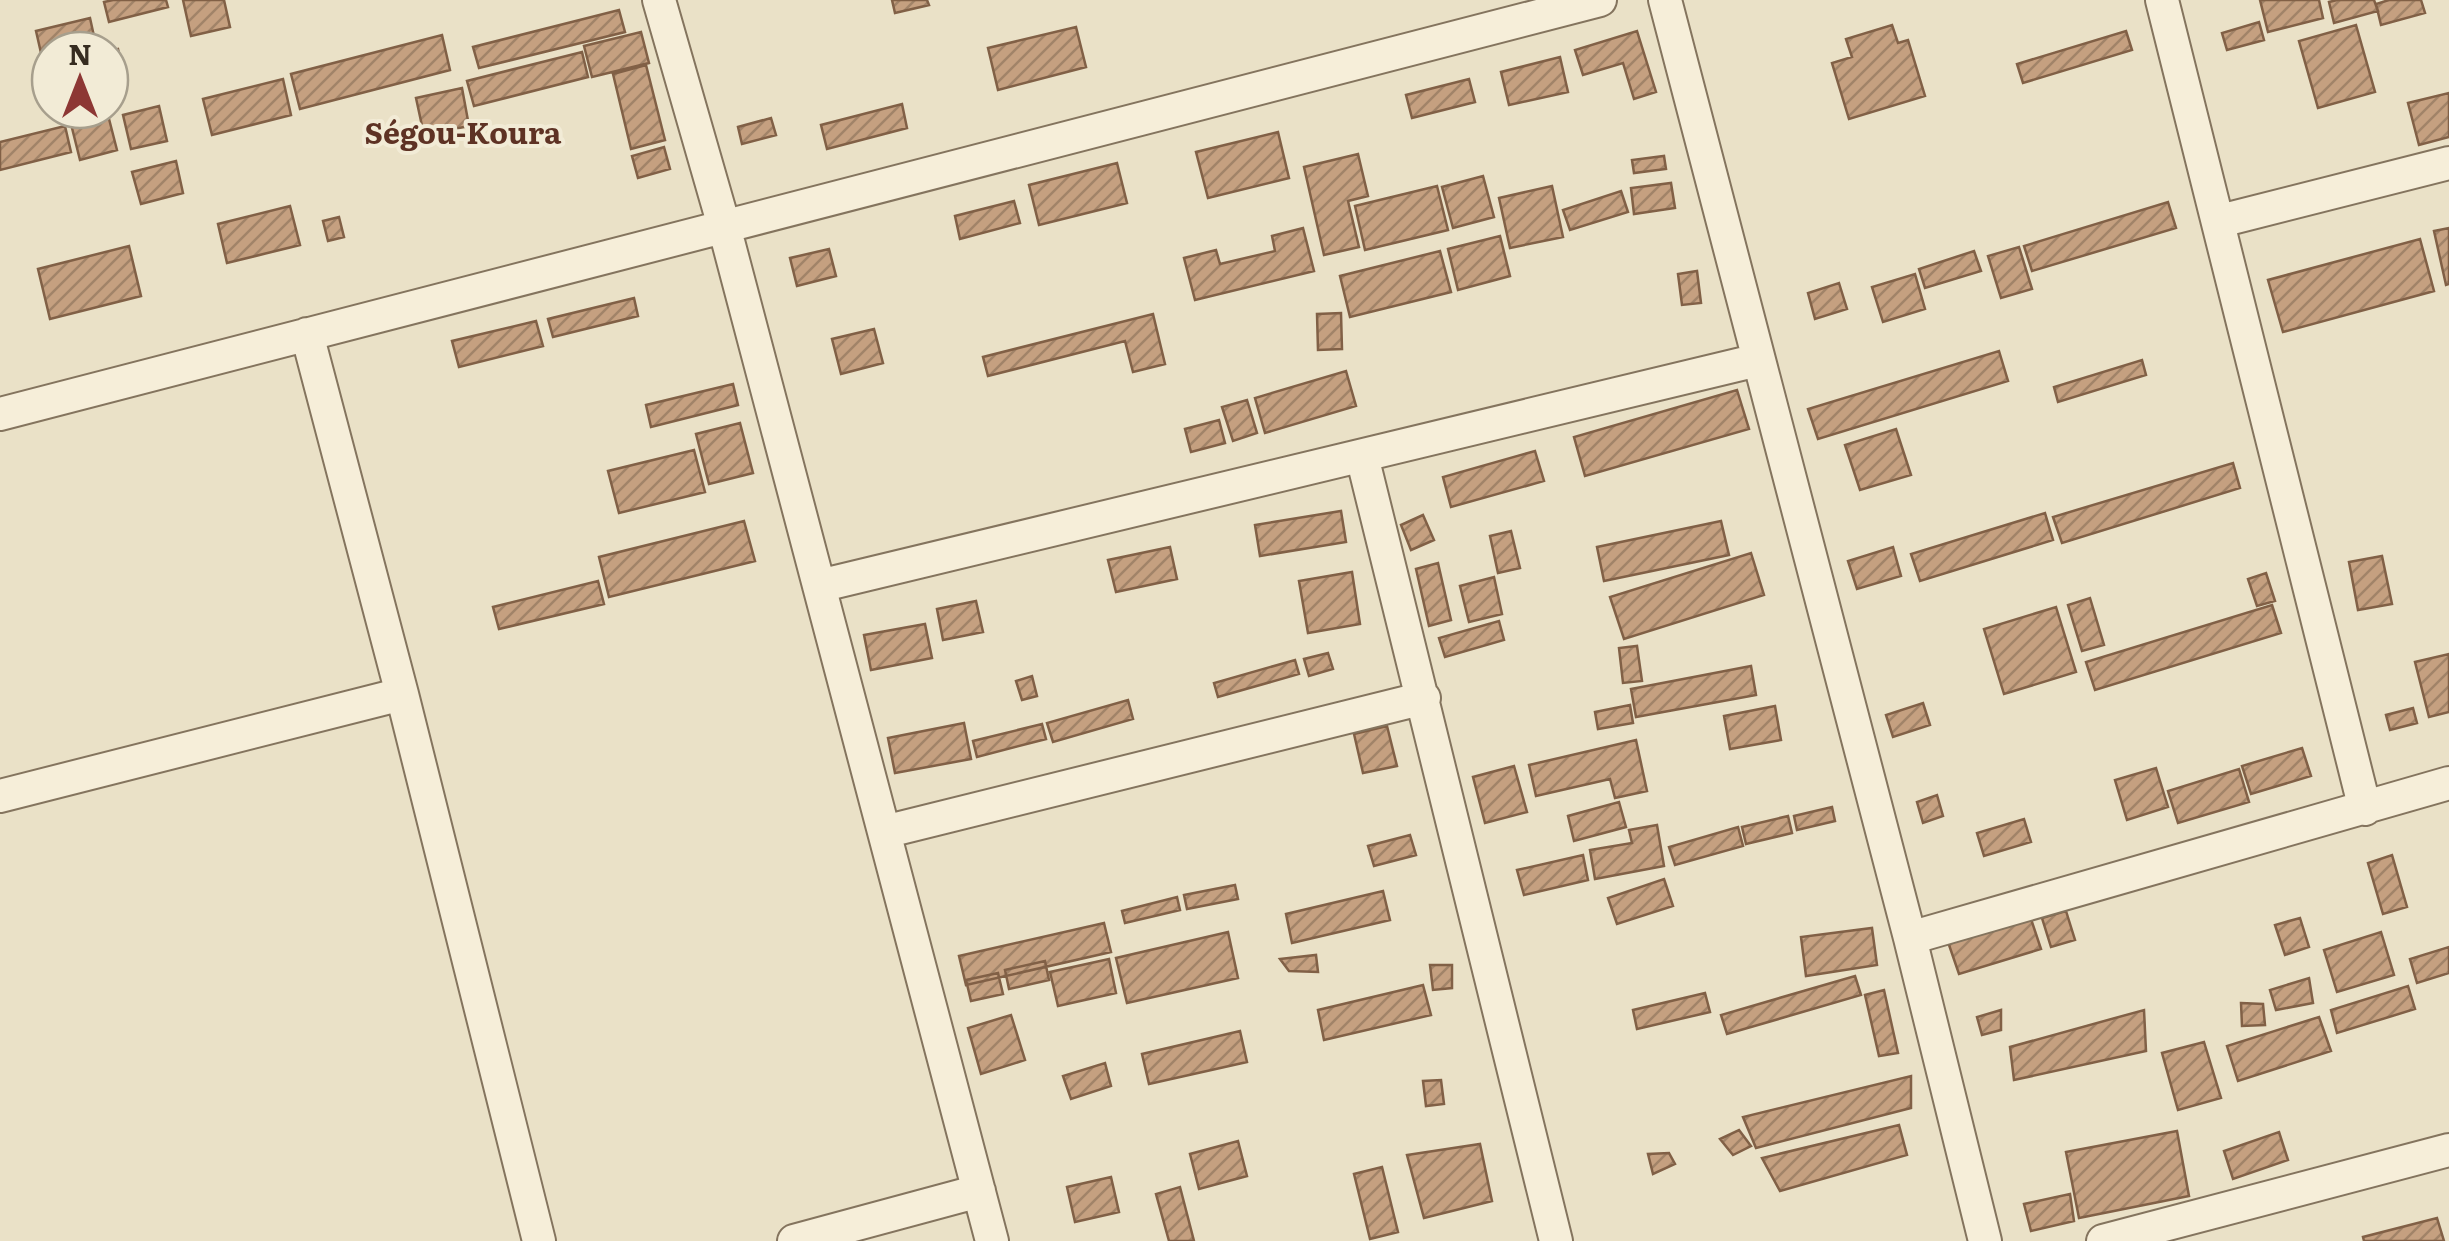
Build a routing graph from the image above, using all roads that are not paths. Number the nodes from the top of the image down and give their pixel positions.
1 (660, 0) edge
2 (1600, 0) edge
3 (1665, 0) edge
4 (2162, 0) edge
5 (2449, 163) edge
6 (2220, 220) junction
7 (724, 226) junction
8 (307, 334) junction
9 (1758, 360) junction
10 (0, 414) edge
11 (1362, 456) junction
12 (818, 586) junction
13 (402, 694) junction
14 (1424, 698) junction
15 (2449, 784) edge
16 (0, 796) edge
17 (2365, 808) junction
18 (884, 832) junction
19 (1910, 938) junction
20 (2449, 1150) edge
21 (979, 1191) junction
22 (539, 1241) edge
23 (794, 1241) edge
24 (992, 1241) edge
25 (1556, 1241) edge
26 (1985, 1241) edge
27 (2103, 1241) edge

1 - 7 street
2 - 7 street
3 - 9 street
4 - 6 street
5 - 6 street
6 - 17 street
7 - 8 street
7 - 12 street
8 - 10 street
8 - 13 street
9 - 11 street
9 - 19 street
11 - 12 street
11 - 14 street
12 - 18 street
13 - 16 street
13 - 22 street
14 - 18 street
14 - 25 street
15 - 17 street
17 - 19 street
18 - 21 street
19 - 26 street
20 - 27 street
21 - 23 street
21 - 24 street

